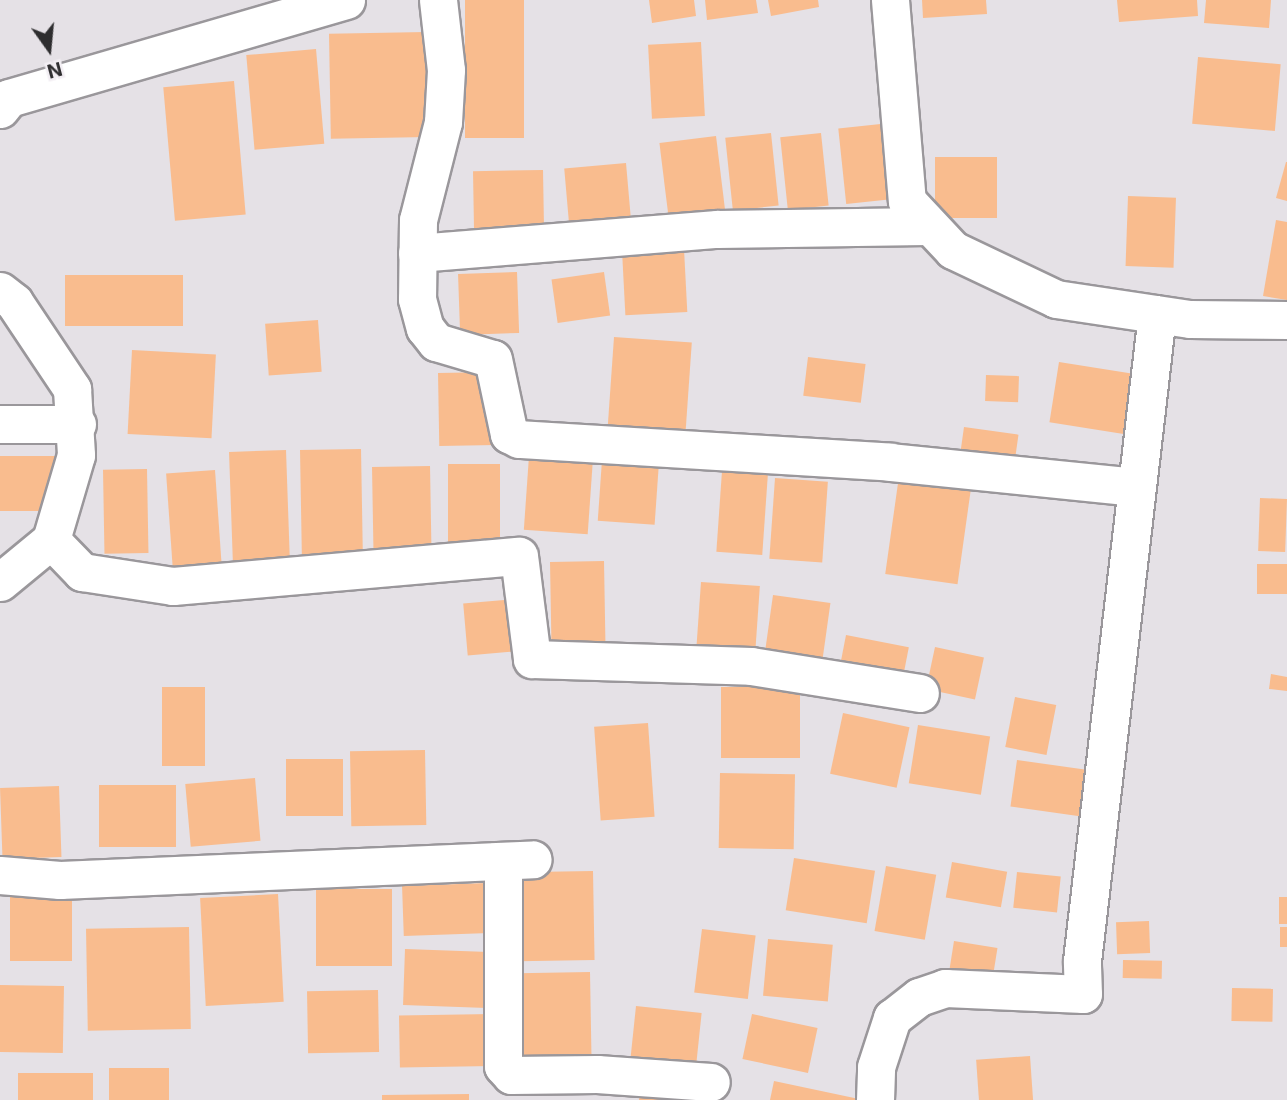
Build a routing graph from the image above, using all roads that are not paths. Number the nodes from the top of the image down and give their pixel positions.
1 (346, 0) edge
2 (438, 0) edge
3 (890, 0) edge
4 (0, 110) edge
5 (929, 226) junction
6 (418, 253) junction
7 (0, 291) edge
8 (1157, 314) junction
9 (1287, 320) edge
10 (0, 424) edge
11 (77, 424) junction
12 (1135, 487) junction
13 (51, 540) junction
14 (0, 582) edge
15 (920, 693) dead end
16 (0, 874) edge
17 (711, 1082) dead end
18 (875, 1100) edge

1 - 4 street
2 - 6 street
3 - 5 street
5 - 6 street
5 - 8 street
6 - 12 street
7 - 11 street
8 - 9 street
8 - 12 street
10 - 11 street
11 - 13 street
12 - 18 street
13 - 14 street
13 - 15 street
16 - 17 street

